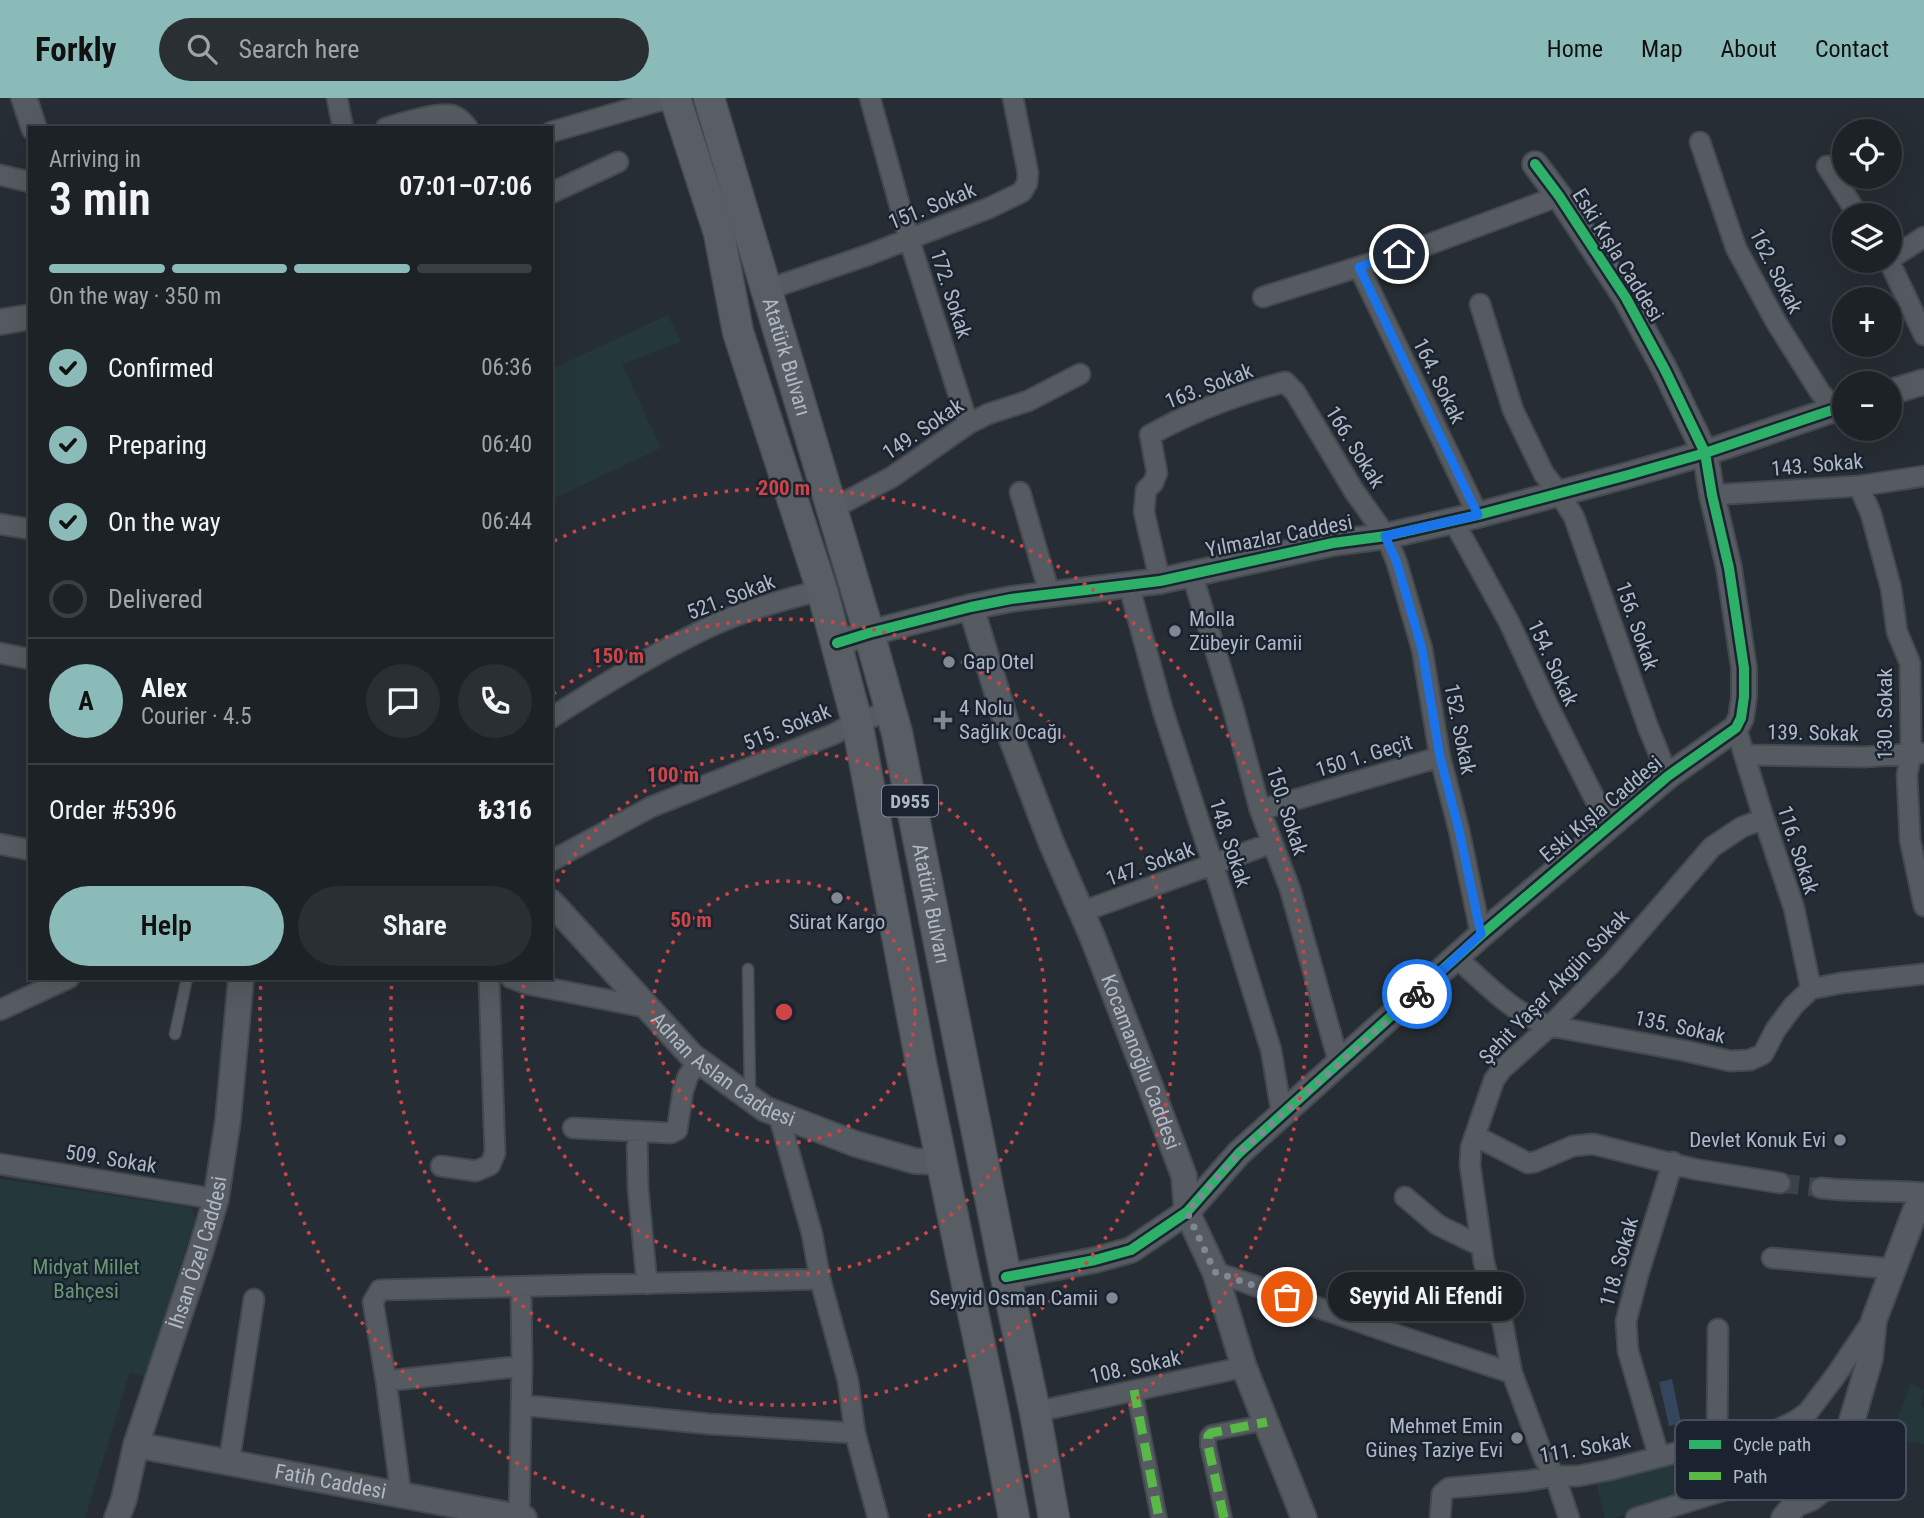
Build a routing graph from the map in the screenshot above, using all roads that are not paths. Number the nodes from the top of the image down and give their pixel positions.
1 (24, 98) edge
2 (337, 98) edge
3 (669, 98) edge
4 (676, 98) edge
5 (709, 98) edge
6 (870, 98) edge
7 (1013, 98) edge
8 (33, 126) edge
9 (343, 126) edge
10 (392, 126) edge
11 (466, 126) edge
12 (553, 131) edge
13 (1700, 142) dead end
14 (618, 162) dead end
15 (1535, 164) dead end
16 (1827, 166) dead end
17 (0, 175) edge
18 (28, 182) edge
19 (553, 192) edge
20 (1559, 196) junction
21 (1850, 203) edge
22 (1924, 237) edge
23 (909, 239) junction
24 (1902, 252) edge
25 (1359, 267) junction
26 (1896, 273) edge
27 (765, 290) junction
28 (1263, 297) dead end
29 (1480, 304) dead end
30 (28, 317) edge
31 (0, 323) edge
32 (1924, 335) edge
33 (1080, 374) dead end
34 (1285, 382) joint
35 (1924, 382) edge
36 (1902, 388) edge
37 (1832, 401) edge
38 (1832, 409) edge
39 (968, 424) junction
40 (1705, 453) junction
41 (1924, 475) edge
42 (1858, 486) junction
43 (1020, 492) dead end
44 (1559, 493) junction
45 (1712, 495) junction
46 (832, 509) junction
47 (1478, 515) junction
48 (1453, 520) junction
49 (0, 524) edge
50 (28, 529) edge
51 (1385, 536) junction
52 (1192, 574) junction
53 (1160, 582) junction
54 (1129, 586) junction
55 (822, 590) junction
56 (1050, 595) junction
57 (971, 607) junction
58 (869, 633) junction
59 (837, 643) junction
60 (0, 653) edge
61 (28, 659) edge
62 (891, 710) junction
63 (553, 717) edge
64 (857, 722) junction
65 (1736, 728) junction
66 (1917, 754) edge
67 (1744, 755) junction
68 (1440, 757) junction
69 (1668, 776) junction
70 (1260, 810) junction
71 (1763, 819) junction
72 (1609, 827) junction
73 (1272, 843) junction
74 (0, 844) edge
75 (28, 850) edge
76 (553, 860) edge
77 (1213, 866) junction
78 (553, 904) edge
79 (1924, 906) edge
80 (1082, 912) junction
81 (1481, 934) junction
82 (1457, 958) junction
83 (748, 969) dead end
84 (1924, 974) edge
85 (65, 980) edge
86 (187, 980) edge
87 (241, 980) edge
88 (489, 980) edge
89 (516, 980) edge
90 (1811, 989) junction
91 (649, 1008) junction
92 (0, 1010) edge
93 (1550, 1026) junction
94 (175, 1034) dead end
95 (699, 1061) junction
96 (1339, 1063) junction
97 (750, 1098) junction
98 (1282, 1115) junction
99 (779, 1116) junction
100 (573, 1128) dead end
101 (637, 1132) junction
102 (1475, 1136) junction
103 (941, 1162) junction
104 (1673, 1162) junction
105 (0, 1164) edge
106 (441, 1166) dead end
107 (1780, 1183) tunnel mouth
108 (1821, 1188) tunnel mouth
109 (1924, 1193) edge
110 (1405, 1197) dead end
111 (215, 1199) junction
112 (1924, 1200) edge
113 (1187, 1212) junction
114 (1482, 1246) junction
115 (1772, 1258) dead end
116 (1894, 1269) junction
117 (1215, 1272) junction
118 (1006, 1278) junction
119 (820, 1279) junction
120 (647, 1284) junction
121 (521, 1287) junction
122 (254, 1299) dead end
123 (1874, 1320) junction
124 (1718, 1329) dead end
125 (522, 1366) junction
126 (1244, 1367) junction
127 (1512, 1373) junction
128 (386, 1381) junction
129 (1134, 1390) junction
130 (520, 1405) junction
131 (1035, 1412) junction
132 (1717, 1420) edge
133 (1797, 1420) edge
134 (1852, 1420) edge
135 (1267, 1422) junction
136 (855, 1433) junction
137 (136, 1445) junction
138 (1675, 1453) edge
139 (1659, 1457) junction
140 (229, 1463) junction
141 (1555, 1476) junction
142 (401, 1495) junction
143 (1693, 1500) edge
144 (1806, 1500) edge
145 (117, 1518) edge
146 (521, 1518) edge
147 (877, 1518) edge
148 (1014, 1518) edge
149 (1054, 1518) edge
150 (1159, 1518) edge
151 (1224, 1518) edge
152 (1304, 1518) edge
153 (1440, 1518) edge
154 (1569, 1518) edge
155 (1636, 1518) edge
156 (1784, 1518) edge

1 - 8 street
2 - 9 street
3 - 12 street
4 - 55 main road, Atatürk Bulvarı / D955
5 - 27 main road, Atatürk Bulvarı / D955
6 - 23 street, 172. Sokak
7 - 23 street, 151. Sokak
10 - 11 street
13 - 37 street, 162. Sokak
14 - 19 street
15 - 20 street, Eski Kışla Caddesi
16 - 21 street
17 - 18 street
20 - 25 street
20 - 40 street, Eski Kışla Caddesi
22 - 24 street
23 - 27 street, 151. Sokak
23 - 39 street, 172. Sokak
25 - 28 street
25 - 47 street, 164. Sokak
26 - 32 street
27 - 46 main road, Atatürk Bulvarı / D955
29 - 44 street, 156. Sokak
30 - 31 street
33 - 39 street, 149. Sokak
34 - 51 street, 166. Sokak
34 - 53 street, 163. Sokak
35 - 36 street
38 - 40 street, Yılmazlar Caddesi
39 - 46 street, 149. Sokak
40 - 44 street, Yılmazlar Caddesi
40 - 45 street, Eski Kışla Caddesi
41 - 42 street, 143. Sokak
42 - 45 street, 143. Sokak
42 - 66 street, 130. Sokak
43 - 56 street
44 - 47 street, Yılmazlar Caddesi
44 - 69 street, 156. Sokak
45 - 65 street, Eski Kışla Caddesi
46 - 58 main road, Atatürk Bulvarı / D955
47 - 48 street, Yılmazlar Caddesi
48 - 51 street, Yılmazlar Caddesi
48 - 72 street, 154. Sokak
49 - 50 street
51 - 52 street, Yılmazlar Caddesi
51 - 68 street, 152. Sokak
52 - 53 street, Yılmazlar Caddesi
52 - 70 street, 150. Sokak
53 - 54 street, Yılmazlar Caddesi
54 - 56 street, Yılmazlar Caddesi
54 - 77 street, 148. Sokak
55 - 59 main road, Atatürk Bulvarı / D955
55 - 63 street, 521. Sokak
56 - 57 street, Yılmazlar Caddesi
57 - 58 street, Yılmazlar Caddesi
57 - 80 street, Kocamanoğlu Caddesi
58 - 59 street, Yılmazlar Caddesi
58 - 62 main road, Atatürk Bulvarı / D955
59 - 64 main road, Atatürk Bulvarı / D955
60 - 61 street
62 - 64 street, 515. Sokak
62 - 118 main road, Atatürk Bulvarı / D955
64 - 76 street, 515. Sokak
64 - 103 main road, Atatürk Bulvarı / D955
65 - 67 street, 116. Sokak
65 - 69 street, Eski Kışla Caddesi
66 - 67 street, 139. Sokak
66 - 79 street, 130. Sokak
67 - 71 street, 116. Sokak
68 - 70 street, 150 1. Geçit
68 - 81 street, 152. Sokak
69 - 72 street, Eski Kışla Caddesi
70 - 73 street, 150. Sokak
71 - 90 street, 116. Sokak
71 - 93 street, Şehit Yaşar Akgün Sokak
72 - 81 street, Eski Kışla Caddesi
73 - 77 street, 147. Sokak
73 - 96 street, 150. Sokak
74 - 75 street
77 - 80 street, 147. Sokak
77 - 98 street, 148. Sokak
78 - 91 street, Adnan Aslan Caddesi
80 - 113 street, Kocamanoğlu Caddesi
81 - 82 street, Eski Kışla Caddesi
82 - 93 street, 135. Sokak
82 - 96 street, Eski Kışla Caddesi
83 - 97 lane
84 - 90 street
85 - 92 street
86 - 94 lane
87 - 111 street, İhsan Özel Caddesi
88 - 106 street
89 - 91 street
90 - 93 street, 135. Sokak
91 - 95 street, Adnan Aslan Caddesi
93 - 102 street, Şehit Yaşar Akgün Sokak
95 - 97 street, Adnan Aslan Caddesi
95 - 101 street
96 - 98 street, Eski Kışla Caddesi
97 - 99 street, Adnan Aslan Caddesi
98 - 113 street, Eski Kışla Caddesi
99 - 103 street, Adnan Aslan Caddesi
99 - 119 street
100 - 101 street
101 - 120 street
102 - 104 street
102 - 114 street, Şehit Yaşar Akgün Sokak
103 - 148 main road, Atatürk Bulvarı / D955
104 - 107 street
104 - 139 street, 118. Sokak
105 - 111 street, 509. Sokak
108 - 109 street
110 - 114 street
111 - 137 street, İhsan Özel Caddesi
112 - 116 street
113 - 117 street, Kocamanoğlu Caddesi
113 - 118 street, Eski Kışla Caddesi
114 - 127 street, Şehit Yaşar Akgün Sokak
115 - 116 street
116 - 123 street
117 - 126 street, Kocamanoğlu Caddesi
117 - 127 street
118 - 131 main road, Atatürk Bulvarı / D955
119 - 120 street
119 - 136 street
120 - 121 street
121 - 125 street
121 - 128 street
122 - 140 street
123 - 133 street, 111. Sokak
123 - 134 street
124 - 132 street
125 - 128 street
125 - 130 street
126 - 129 street, 108. Sokak
126 - 135 street, Kocamanoğlu Caddesi
127 - 141 street, Şehit Yaşar Akgün Sokak
128 - 142 street
129 - 131 street, 108. Sokak
129 - 150 street
130 - 136 street
130 - 146 street
131 - 149 main road, Atatürk Bulvarı / D955
135 - 151 street
135 - 152 street, Kocamanoğlu Caddesi
136 - 147 street
137 - 140 street, Fatih Caddesi
137 - 145 street, İhsan Özel Caddesi
138 - 139 street, 111. Sokak
139 - 141 street, 111. Sokak
140 - 142 street, Fatih Caddesi
141 - 153 street, 111. Sokak
141 - 154 street, Şehit Yaşar Akgün Sokak
142 - 146 street, Fatih Caddesi
143 - 155 street
144 - 156 street

